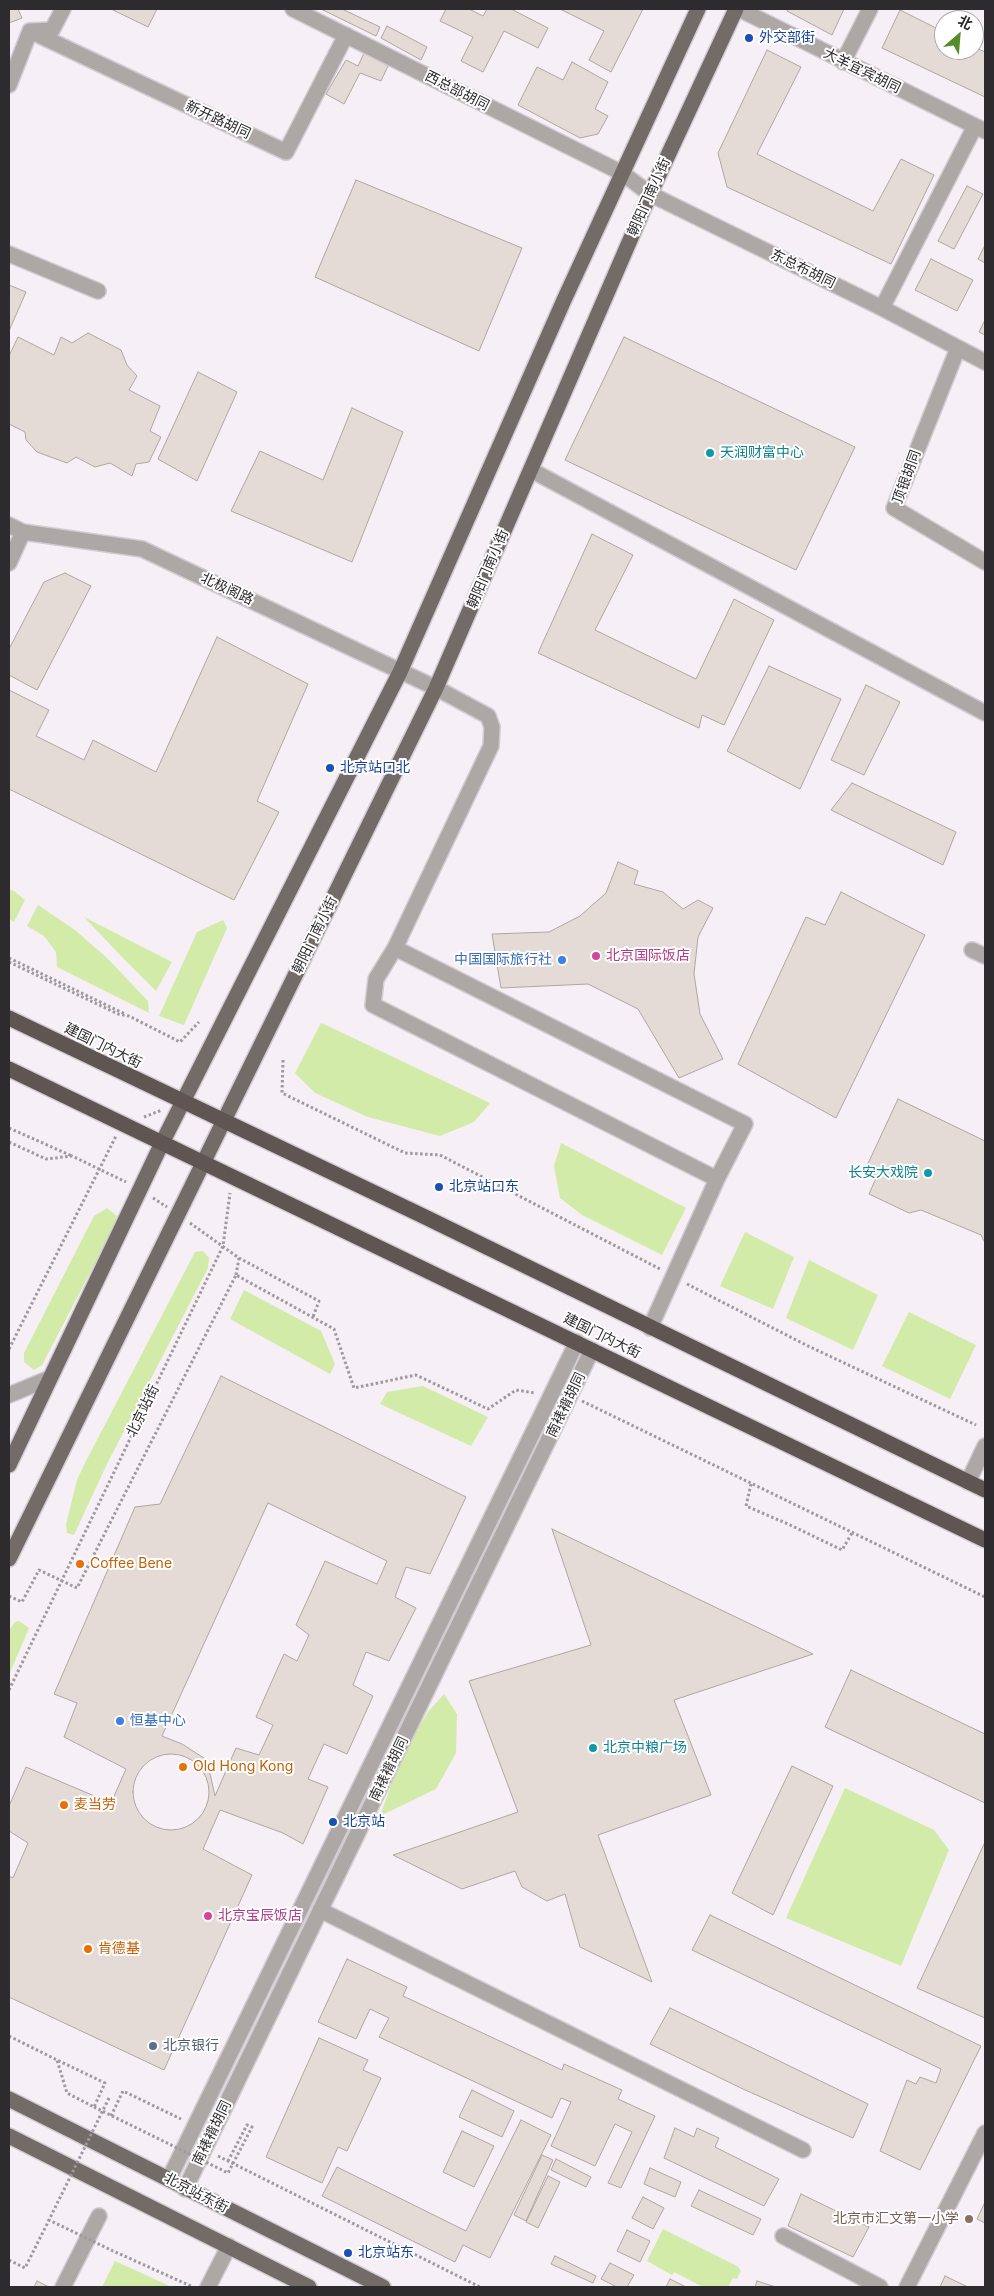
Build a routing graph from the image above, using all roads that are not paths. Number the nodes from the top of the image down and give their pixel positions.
1 (63, 9) edge
2 (293, 9) edge
3 (698, 9) edge
4 (737, 9) edge
5 (870, 9) edge
6 (30, 31) junction
7 (346, 35) junction
8 (843, 62) junction
9 (9, 85) edge
10 (980, 129) edge
11 (622, 173) junction
12 (650, 194) junction
13 (9, 254) edge
14 (98, 291) dead end
15 (882, 308) junction
16 (958, 348) junction
17 (985, 362) edge
18 (531, 470) junction
19 (9, 525) edge
20 (23, 532) junction
21 (985, 562) edge
22 (9, 563) edge
23 (400, 672) junction
24 (436, 688) junction
25 (985, 713) edge
26 (395, 948) junction
27 (9, 1018) edge
28 (9, 1069) edge
29 (184, 1103) junction
30 (223, 1121) junction
31 (162, 1143) junction
32 (204, 1163) junction
33 (717, 1179) junction
34 (650, 1328) junction
35 (577, 1342) junction
36 (592, 1350) junction
37 (50, 1378) junction
38 (9, 1395) edge
39 (985, 1446) edge
40 (9, 1465) edge
41 (968, 1482) junction
42 (985, 1490) edge
43 (985, 1540) edge
44 (9, 1559) edge
45 (320, 1910) junction
46 (9, 2099) edge
47 (985, 2133) edge
48 (9, 2136) edge
49 (803, 2150) dead end
50 (169, 2180) junction
51 (185, 2188) junction
52 (99, 2216) dead end
53 (783, 2236) dead end
54 (229, 2246) junction
55 (63, 2287) edge
56 (208, 2287) edge
57 (308, 2287) edge
58 (383, 2287) edge
59 (880, 2287) edge
60 (907, 2287) edge

1 - 6 street
2 - 7 street, 西总部胡同
3 - 11 main road
4 - 8 street, 大羊宜宾胡同
4 - 12 main road, 朝阳门南小街
5 - 8 street
6 - 7 street, 新开路胡同
6 - 9 street
7 - 11 street, 西总部胡同
8 - 10 street, 大羊宜宾胡同
10 - 15 street
11 - 12 street, 东总布胡同
11 - 23 main road
12 - 15 street, 东总布胡同
12 - 18 main road, 朝阳门南小街
13 - 14 street
15 - 16 street, 东总布胡同
16 - 17 street, 东总布胡同
16 - 21 street, 顶银胡同
18 - 24 main road, 朝阳门南小街
18 - 25 street
19 - 20 street, 北极阁路
20 - 22 street
20 - 23 street, 北极阁路
23 - 24 street, 北极阁路
23 - 29 main road
24 - 26 street, 北极阁路
24 - 30 main road, 朝阳门南小街
26 - 33 street
26 - 33 street
27 - 29 highway, 建国门内大街
28 - 31 highway
29 - 30 highway, 建国门内大街
29 - 31 main road
30 - 32 main road, 朝阳门南小街
30 - 34 highway, 建国门内大街
31 - 32 highway, 建国门内大街
31 - 37 main road
32 - 35 highway, 建国门内大街
32 - 44 main road
33 - 34 street
34 - 41 highway, 建国门内大街
35 - 36 highway, 建国门内大街
35 - 50 street, 南裱褙胡同
36 - 43 highway, 建国门内大街
36 - 45 street, 南裱褙胡同
37 - 38 street
37 - 40 main road
39 - 41 street
41 - 42 highway, 建国门内大街
45 - 49 street
45 - 51 street, 南裱褙胡同
46 - 50 main road, 北京站东街
47 - 60 street
48 - 54 main road
50 - 51 main road, 北京站东街
51 - 58 main road, 北京站东街
52 - 55 street
53 - 59 street
54 - 56 street
54 - 57 main road

